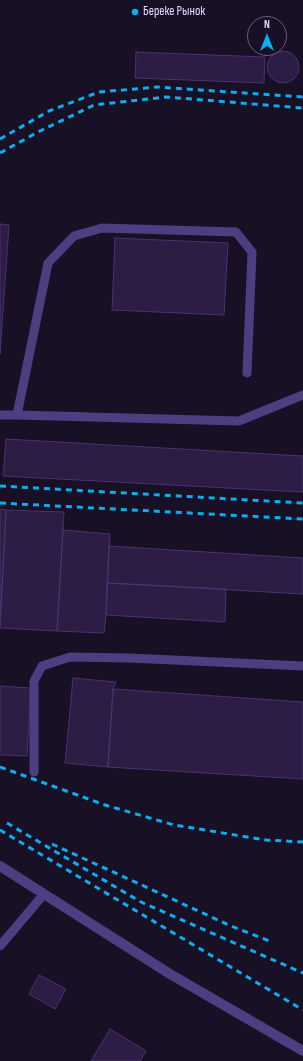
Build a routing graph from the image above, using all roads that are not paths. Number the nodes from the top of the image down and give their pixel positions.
1 (247, 373) dead end
2 (303, 395) edge
3 (17, 415) junction
4 (0, 416) edge
5 (303, 666) edge
6 (34, 772) dead end
7 (0, 866) edge
8 (44, 894) junction
9 (0, 946) edge
10 (303, 1051) edge

1 - 3 lane
2 - 3 lane
3 - 4 lane
5 - 6 lane
7 - 8 street
8 - 9 lane
8 - 10 street

